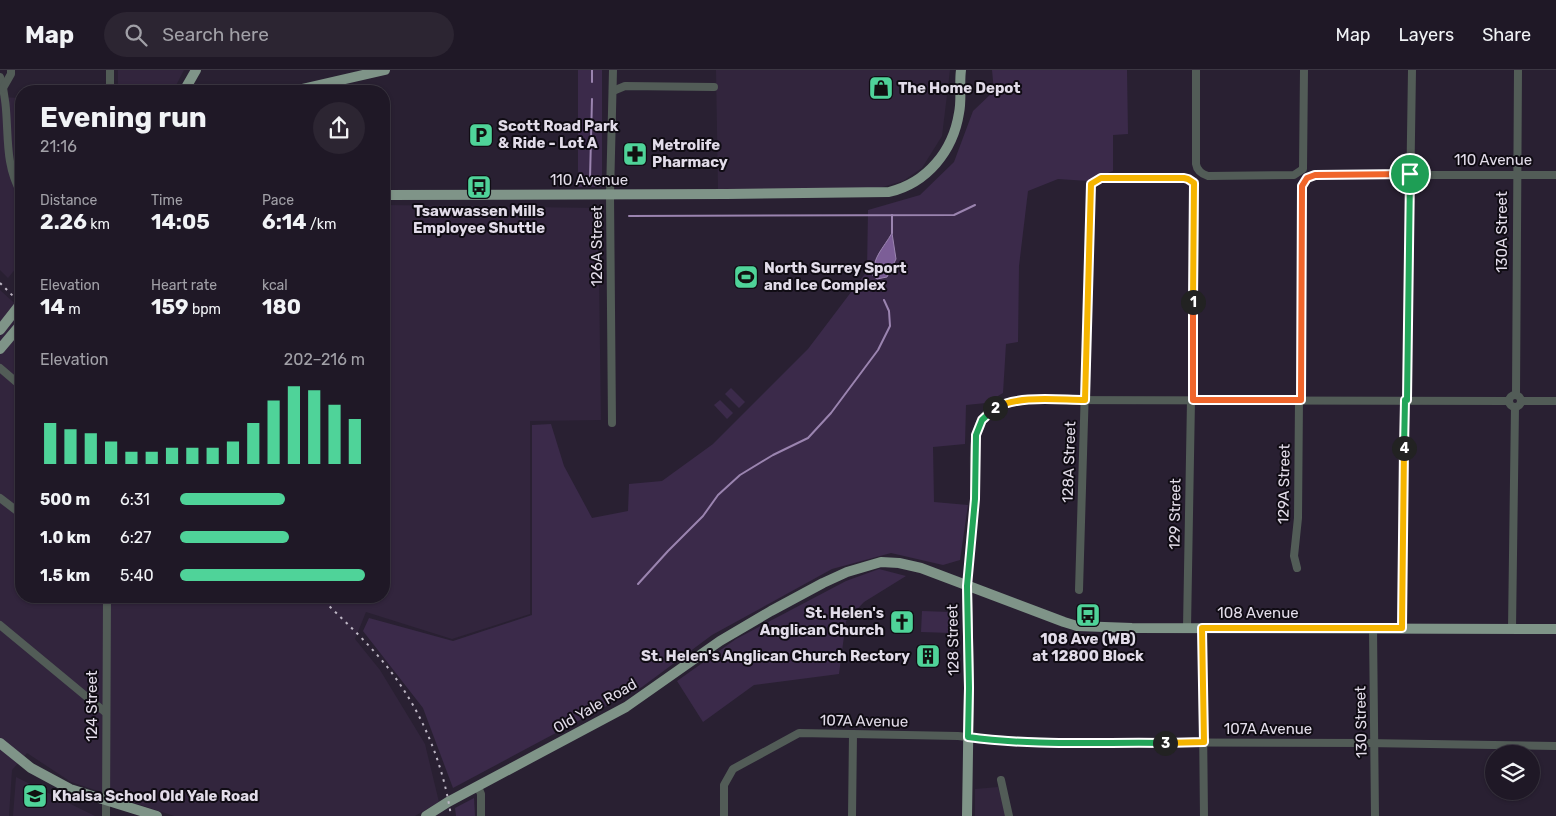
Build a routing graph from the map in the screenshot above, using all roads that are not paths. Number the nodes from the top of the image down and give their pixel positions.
1 (11, 70) edge
2 (110, 70) edge
3 (196, 70) edge
4 (385, 70) edge
5 (613, 70) edge
6 (961, 70) edge
7 (1196, 70) edge
8 (1304, 70) edge
9 (1412, 70) edge
10 (1518, 70) edge
11 (0, 78) edge
12 (110, 85) edge
13 (187, 85) edge
14 (319, 85) edge
15 (714, 86) dead end
16 (3, 88) junction
17 (613, 91) junction
18 (1410, 174) junction
19 (1516, 174) junction
20 (1556, 175) edge
21 (1310, 176) joint
22 (1194, 183) joint
23 (15, 186) edge
24 (390, 195) edge
25 (610, 195) junction
26 (15, 311) edge
27 (0, 330) edge
28 (15, 331) edge
29 (0, 349) edge
30 (0, 368) edge
31 (15, 381) edge
32 (1518, 398) junction
33 (1085, 400) junction
34 (1192, 400) junction
35 (1300, 400) junction
36 (1406, 400) junction
37 (1509, 401) junction
38 (1556, 401) edge
39 (1515, 407) junction
40 (612, 423) dead end
41 (0, 498) edge
42 (15, 509) edge
43 (1297, 568) dead end
44 (967, 586) junction
45 (1079, 590) dead end
46 (107, 603) edge
47 (0, 625) edge
48 (1187, 628) junction
49 (1202, 628) junction
50 (1373, 628) junction
51 (1402, 628) junction
52 (1512, 629) junction
53 (1556, 629) edge
54 (106, 712) junction
55 (854, 734) junction
56 (968, 737) junction
57 (1204, 742) junction
58 (0, 743) edge
59 (1375, 743) junction
60 (1556, 746) edge
61 (1001, 780) dead end
62 (478, 787) junction
63 (105, 800) junction
64 (106, 816) edge
65 (157, 816) edge
66 (426, 816) edge
67 (481, 816) edge
68 (724, 816) edge
69 (852, 816) edge
70 (967, 816) edge
71 (1009, 816) edge
72 (1204, 816) edge
73 (1375, 816) edge

1 - 16 street
2 - 12 street
3 - 13 main road
4 - 14 main road
5 - 17 street, 126A Street
6 - 25 main road, 110 Avenue
7 - 8 street
9 - 18 street
10 - 19 street, 130A Street
11 - 16 street
15 - 17 street
16 - 23 street
17 - 25 street, 126A Street
18 - 19 street, 110 Avenue
18 - 21 street, 110 Avenue
18 - 36 street
19 - 20 street, 110 Avenue
19 - 32 street, 130A Street
21 - 35 street, 129A Street
22 - 33 street, 128A Street
22 - 34 street, 129 Street
24 - 25 main road, 110 Avenue
25 - 40 street, 126A Street
26 - 27 main road
28 - 29 main road
30 - 31 street
32 - 37 street
32 - 38 street
32 - 39 street
33 - 34 street
33 - 44 street, 128 Street
33 - 45 street, 128A Street
34 - 35 street
34 - 48 street, 129 Street
35 - 36 street
35 - 43 street, 129A Street
36 - 37 street
36 - 51 street
37 - 39 street
39 - 52 street
41 - 42 street
44 - 48 main road, 108 Avenue
44 - 56 main road, 128 Street
44 - 62 main road, Old Yale Road
46 - 54 street, 124 Street
47 - 54 street
48 - 49 main road, 108 Avenue
49 - 50 main road, 108 Avenue
49 - 57 street
50 - 51 main road, 108 Avenue
50 - 59 street, 130 Street
51 - 52 main road, 108 Avenue
52 - 53 main road, 108 Avenue
54 - 63 street, 124 Street
55 - 56 street, 107A Avenue
55 - 68 street, 107A Avenue
55 - 69 street
56 - 57 street, 107A Avenue
56 - 70 main road, 128 Street
57 - 59 street, 107A Avenue
57 - 72 street
58 - 63 main road
59 - 60 street, 107A Avenue
59 - 73 street, 130 Street
61 - 71 street
62 - 66 main road, Old Yale Road
62 - 67 street
63 - 64 street, 124 Street
63 - 65 main road

